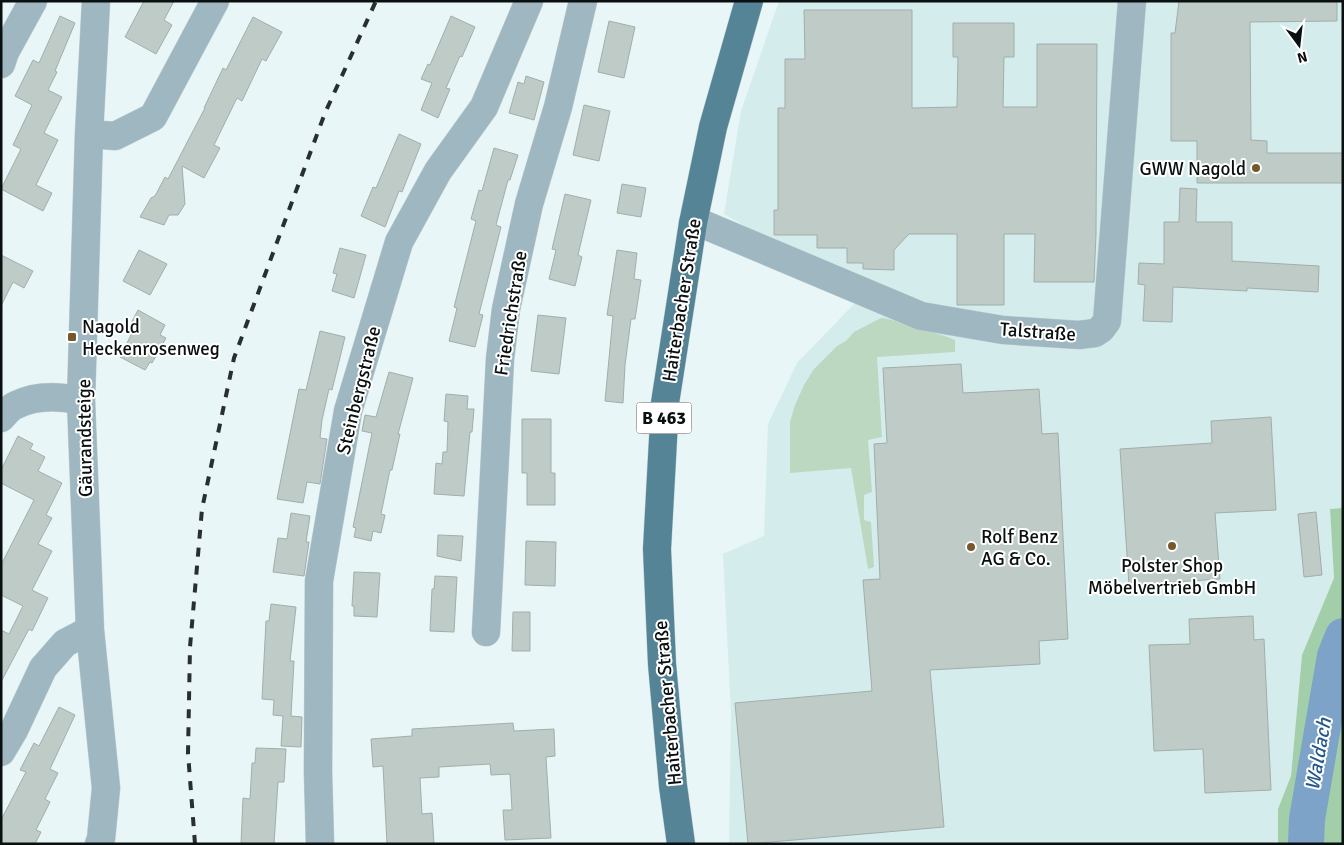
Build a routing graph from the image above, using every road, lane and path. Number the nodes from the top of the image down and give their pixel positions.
1 (34, 1) edge
2 (96, 1) edge
3 (215, 1) edge
4 (529, 1) edge
5 (583, 1) edge
6 (749, 1) edge
7 (1132, 1) edge
8 (1, 64) edge
9 (90, 134) junction
10 (693, 223) junction
11 (81, 400) junction
12 (1, 418) edge
13 (90, 630) junction
14 (486, 632) dead end
15 (1, 752) edge
16 (99, 844) edge
17 (320, 844) edge
18 (681, 844) edge

1 - 8 street
2 - 9 street, Gäurandsteige
3 - 9 street
4 - 17 street, Steinbergstraße
5 - 14 street, Friedrichstraße
6 - 10 main road, Haiterbacher Straße / B 463
7 - 10 street, Talstraße
9 - 11 street, Gäurandsteige
10 - 18 main road, Haiterbacher Straße / B 463
11 - 12 street
11 - 13 street, Gäurandsteige
13 - 15 street
13 - 16 street, Gäurandsteige

